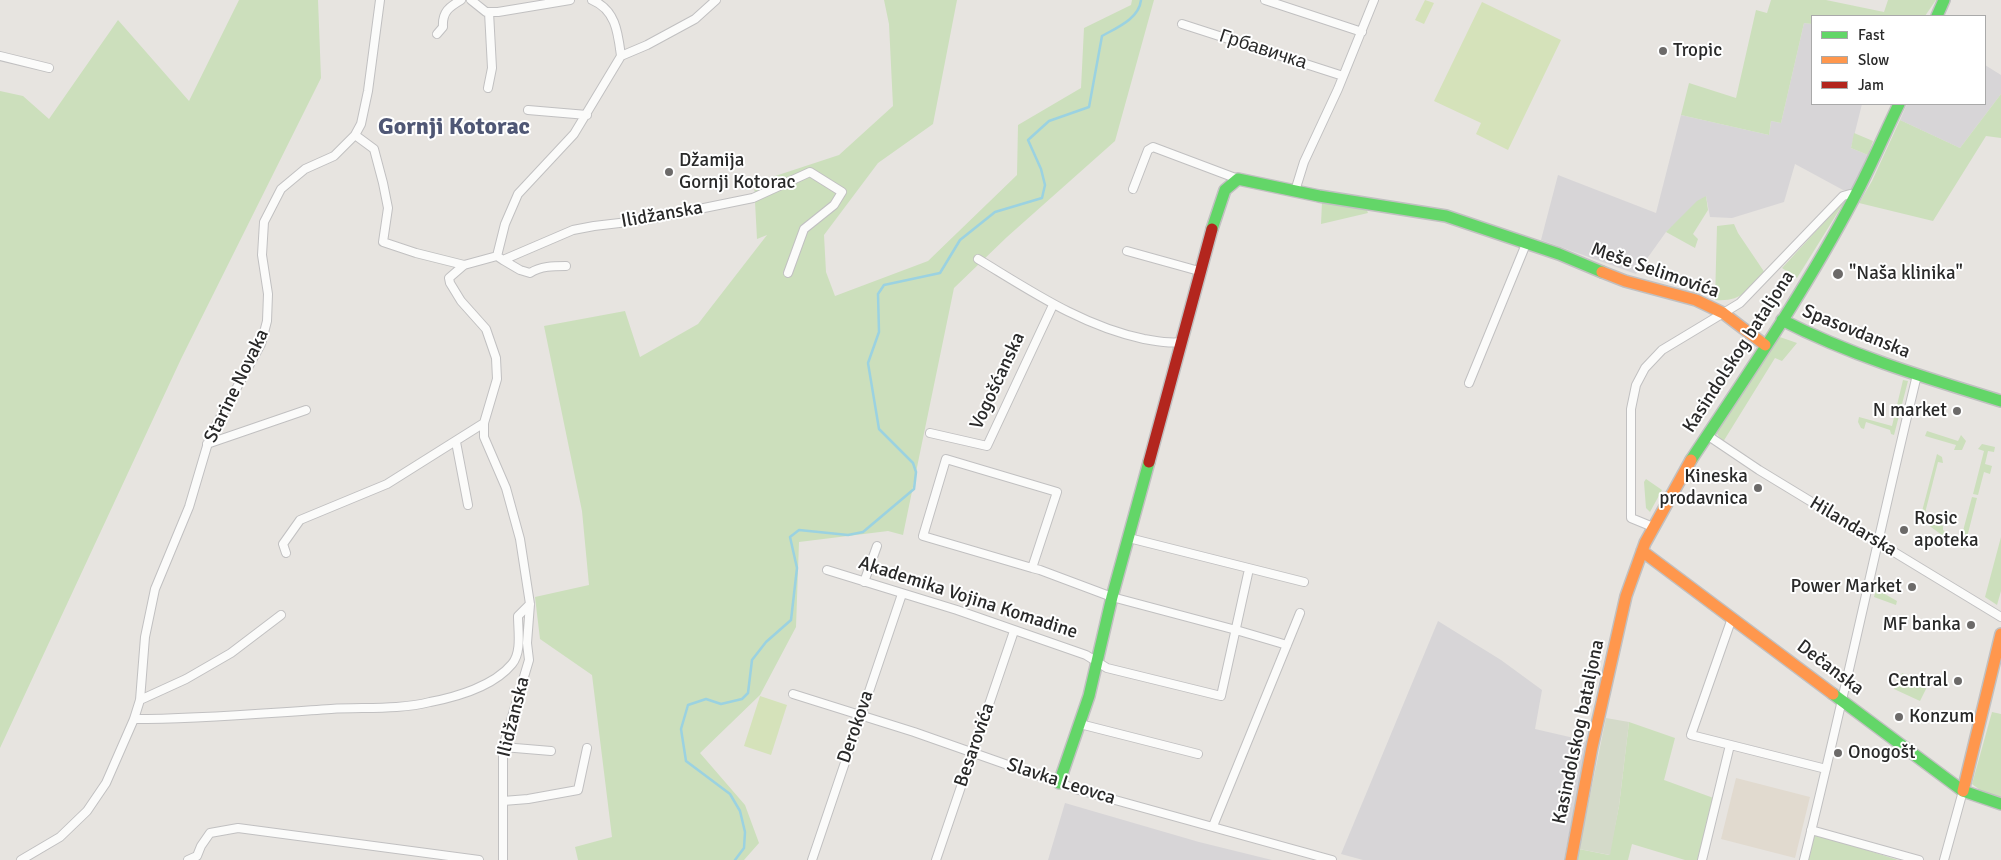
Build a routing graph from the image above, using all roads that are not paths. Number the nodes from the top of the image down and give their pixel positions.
1 (380, 0) edge
2 (461, 0) edge
3 (471, 0) edge
4 (570, 0) edge
5 (592, 0) edge
6 (716, 0) edge
7 (1265, 0) edge
8 (1374, 0) edge
9 (1944, 0) edge
10 (489, 12) junction
11 (1937, 15) edge
12 (1182, 24) dead end
13 (1362, 32) junction
14 (437, 34) dead end
15 (0, 56) edge
16 (621, 56) junction
17 (49, 68) dead end
18 (1343, 76) junction
19 (488, 88) dead end
20 (1899, 105) edge
21 (528, 110) dead end
22 (587, 114) junction
23 (356, 135) junction
24 (1238, 179) junction
25 (1133, 189) dead end
26 (1295, 192) junction
27 (1856, 196) junction
28 (1526, 244) junction
29 (1127, 251) dead end
30 (500, 258) junction
31 (978, 259) dead end
32 (464, 265) junction
33 (566, 266) dead end
34 (1199, 271) junction
35 (788, 273) dead end
36 (1053, 305) junction
37 (1723, 313) junction
38 (1782, 320) junction
39 (1182, 342) junction
40 (1765, 345) junction
41 (1917, 375) junction
42 (1469, 383) dead end
43 (2001, 401) edge
44 (306, 410) dead end
45 (484, 423) junction
46 (930, 433) dead end
47 (1707, 435) junction
48 (456, 442) junction
49 (208, 444) junction
50 (468, 505) dead end
51 (1653, 527) junction
52 (1129, 538) junction
53 (1877, 542) junction
54 (877, 546) dead end
55 (1642, 551) junction
56 (286, 553) dead end
57 (1032, 568) junction
58 (1249, 569) junction
59 (827, 570) dead end
60 (864, 582) junction
61 (1304, 582) dead end
62 (902, 594) junction
63 (1112, 597) junction
64 (530, 604) junction
65 (1300, 613) dead end
66 (281, 615) dead end
67 (2001, 617) edge
68 (1732, 618) junction
69 (1236, 630) junction
70 (1014, 631) junction
71 (2001, 634) edge
72 (1287, 645) junction
73 (1097, 661) junction
74 (793, 694) dead end
75 (1843, 699) junction
76 (140, 700) junction
77 (861, 714) junction
78 (134, 719) junction
79 (1080, 724) junction
80 (1730, 745) junction
81 (503, 748) junction
82 (586, 748) dead end
83 (551, 751) dead end
84 (972, 752) junction
85 (1198, 754) dead end
86 (1826, 769) junction
87 (1059, 783) junction
88 (1963, 790) junction
89 (503, 802) junction
90 (2001, 804) edge
91 (1213, 826) junction
92 (1811, 830) junction
93 (21, 860) edge
94 (188, 860) edge
95 (479, 860) edge
96 (503, 860) edge
97 (812, 860) edge
98 (936, 860) edge
99 (1332, 860) edge
100 (1572, 860) edge
101 (1702, 860) edge
102 (1804, 860) edge
103 (1919, 860) edge
104 (1944, 860) edge

1 - 23 street, Starine Novaka
2 - 14 street
3 - 10 street
4 - 10 street
5 - 16 street
6 - 16 street
7 - 13 street
8 - 13 street
9 - 11 street
10 - 19 street
12 - 18 street, Грбавичка
13 - 18 street
15 - 17 street
16 - 22 street
18 - 26 street
20 - 27 street, Kasindolskog bataljona
21 - 22 street
22 - 30 street
23 - 32 street, Ilidžanska
23 - 49 street, Starine Novaka
24 - 25 street, Meše Selimovića
24 - 26 street, Meše Selimovića
24 - 34 street
26 - 28 street, Meše Selimovića
27 - 37 street, Kasindolskog bataljona
27 - 38 street, Kasindolskog bataljona
28 - 37 street, Meše Selimovića
28 - 42 street
29 - 34 street
30 - 32 street, Ilidžanska
30 - 33 street
30 - 35 street, Ilidžanska
31 - 36 street
32 - 45 street, Ilidžanska
34 - 39 street
36 - 39 street
36 - 46 street, Vogošćanska
37 - 40 street, Meše Selimovića
37 - 51 street, Kasindolskog bataljona
38 - 40 street, Kasindolskog bataljona
38 - 41 street, Spasovdanska
39 - 52 street, Akademika Vojina Komadine
40 - 47 street, Kasindolskog bataljona
41 - 43 street, Spasovdanska
41 - 53 street, Spasovdanska
44 - 49 street
45 - 48 street
45 - 64 street, Ilidžanska
47 - 51 street, Kasindolskog bataljona
47 - 53 street, Hilandarska
48 - 50 street
48 - 56 street
49 - 76 street, Starine Novaka
51 - 55 street, Kasindolskog bataljona
52 - 58 street
52 - 63 street, Akademika Vojina Komadine
53 - 67 street, Hilandarska
53 - 75 street, Spasovdanska
54 - 60 street
55 - 68 street, Dečanska
55 - 100 street, Kasindolskog bataljona
57 - 57 street
57 - 63 street
58 - 61 street
58 - 69 street, Akademika Vojina Komadine
59 - 60 street, Akademika Vojina Komadine
60 - 62 street, Akademika Vojina Komadine
62 - 70 street, Akademika Vojina Komadine
62 - 77 street, Derokova
63 - 69 street
63 - 73 street, Akademika Vojina Komadine
64 - 78 street, Ilidžanska
64 - 81 street, Ilidžanska
65 - 72 street
66 - 76 street
68 - 75 street, Dečanska
68 - 80 street
69 - 72 street
69 - 73 street, Akademika Vojina Komadine
70 - 73 street, Akademika Vojina Komadine
70 - 84 street, Besarovića
71 - 88 street
72 - 91 street
73 - 79 street, Akademika Vojina Komadine
74 - 77 street, Slavka Leovca
75 - 86 street, Spasovdanska
75 - 88 street, Dečanska
76 - 78 street, Starine Novaka
77 - 84 street, Slavka Leovca
77 - 97 street, Derokova
78 - 93 street, Starine Novaka
79 - 85 street
79 - 87 street, Akademika Vojina Komadine
80 - 86 street
80 - 101 street
81 - 83 street
81 - 89 street, Ilidžanska
82 - 89 street
84 - 87 street, Slavka Leovca
84 - 98 street, Besarovića
86 - 92 street, Spasovdanska
87 - 91 street, Slavka Leovca
88 - 90 street, Dečanska
88 - 104 street
89 - 96 street, Ilidžanska
91 - 99 street, Slavka Leovca
92 - 102 street, Spasovdanska
92 - 103 street
94 - 95 street

